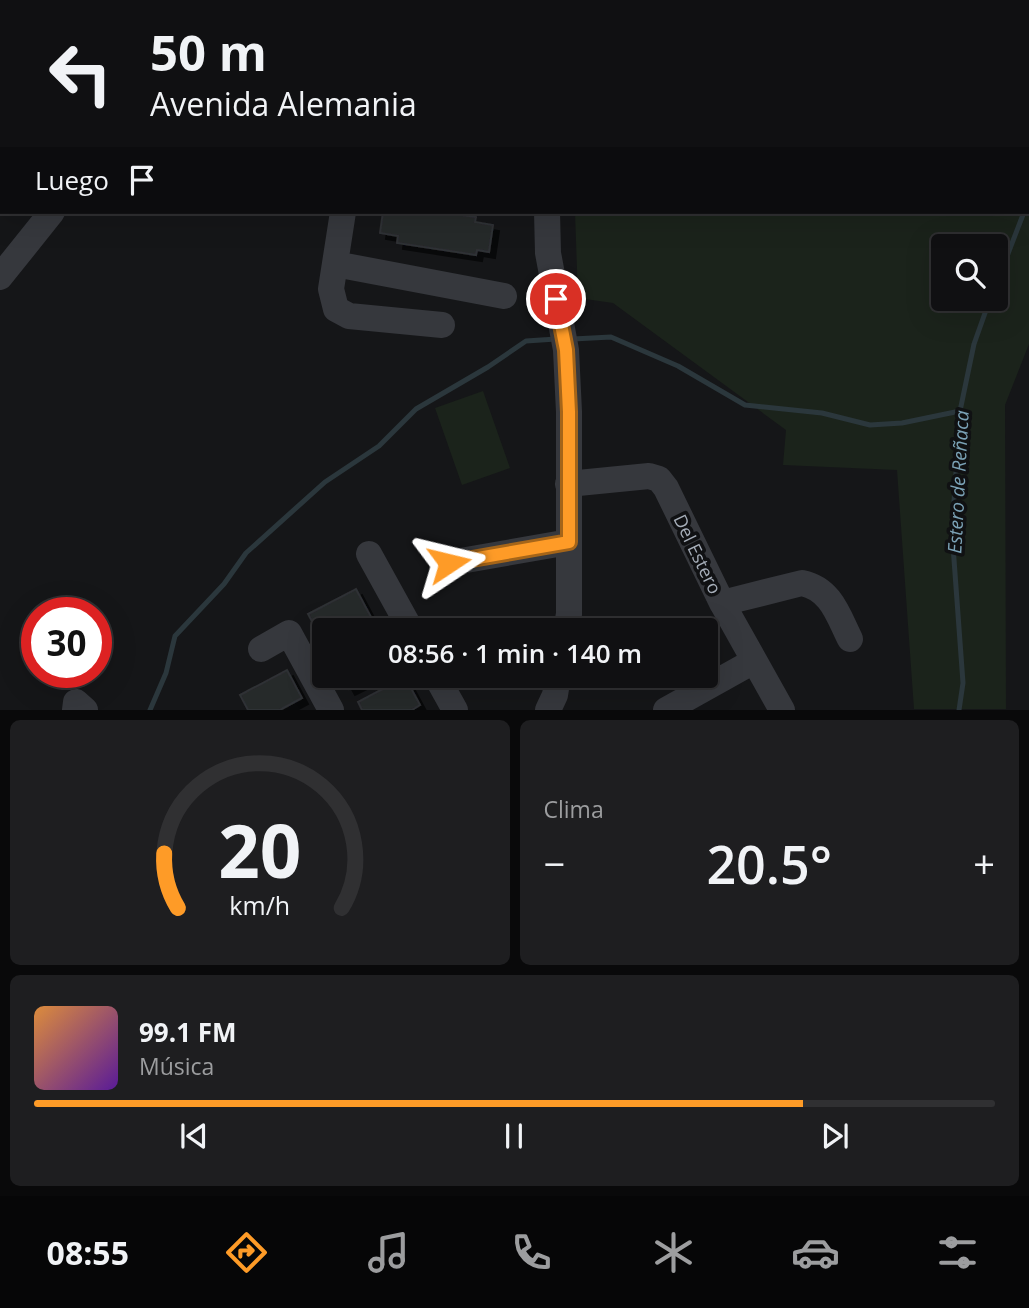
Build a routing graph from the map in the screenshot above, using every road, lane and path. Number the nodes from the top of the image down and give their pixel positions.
1 (50, 214) edge
2 (342, 214) edge
3 (547, 214) edge
4 (335, 264) junction
5 (0, 276) edge
6 (504, 296) dead end
7 (442, 325) dead end
8 (568, 484) junction
9 (569, 542) junction
10 (369, 554) dead end
11 (449, 563) dead end
12 (722, 603) junction
13 (404, 618) edge
14 (568, 618) edge
15 (850, 639) dead end
16 (261, 649) dead end
17 (754, 661) junction
18 (443, 688) edge
19 (556, 688) edge
20 (75, 709) edge
21 (85, 709) edge
22 (331, 709) edge
23 (455, 709) edge
24 (548, 709) edge
25 (666, 709) edge
26 (782, 709) edge

1 - 5 street
2 - 4 street
3 - 8 street
4 - 6 street
4 - 7 street
8 - 9 street
8 - 12 street, Del Estero
9 - 11 street
9 - 14 street
10 - 13 street
12 - 15 street
12 - 17 street, Del Estero
16 - 22 street
17 - 25 street
17 - 26 street, Del Estero
18 - 23 street
19 - 24 street
20 - 21 street

